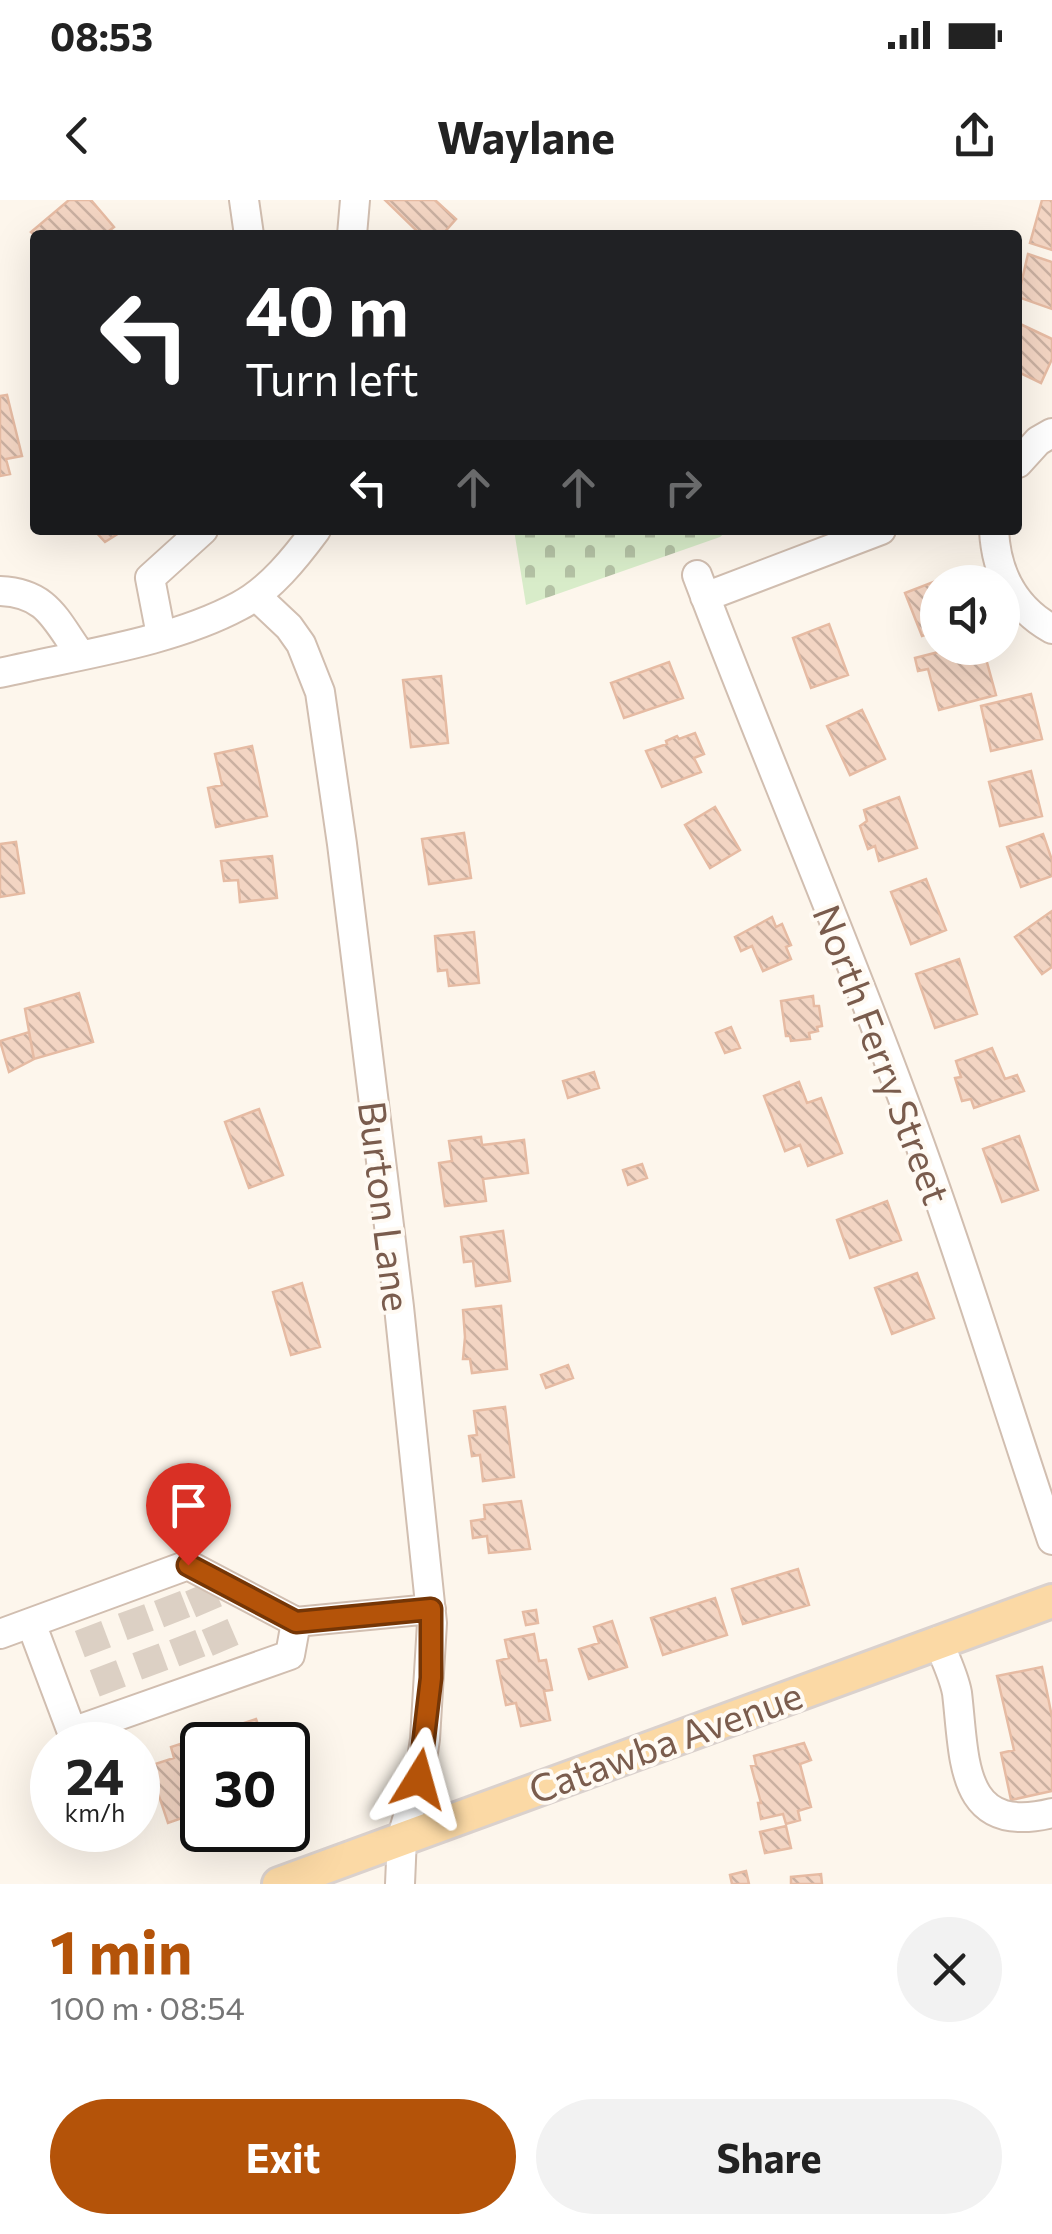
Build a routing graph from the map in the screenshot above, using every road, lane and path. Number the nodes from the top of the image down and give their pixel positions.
1 (244, 200) edge
2 (355, 200) edge
3 (248, 230) edge
4 (352, 230) edge
5 (1052, 434) edge
6 (1022, 458) edge
7 (197, 535) edge
8 (311, 535) edge
9 (866, 535) edge
10 (995, 535) edge
11 (0, 592) edge
12 (256, 596) junction
13 (1052, 629) edge
14 (161, 635) junction
15 (80, 654) junction
16 (0, 672) edge
17 (1052, 1540) edge
18 (1052, 1601) edge
19 (431, 1609) junction
20 (296, 1622) junction
21 (31, 1623) junction
22 (0, 1634) edge
23 (938, 1641) junction
24 (1052, 1814) edge
25 (402, 1837) junction
26 (283, 1882) edge
27 (400, 1884) edge

1 - 3 street
2 - 4 street
5 - 6 street
7 - 14 street
8 - 12 street
9 - 17 street, North Ferry Street
10 - 13 street
11 - 15 street
12 - 14 street
12 - 19 street, Burton Lane
14 - 15 street
15 - 16 street
18 - 23 main road, Catawba Avenue
19 - 20 street
19 - 25 street, Burton Lane
20 - 21 street
20 - 21 street
21 - 22 street
23 - 24 street
23 - 25 main road, Catawba Avenue
25 - 26 main road, Catawba Avenue
25 - 27 street, Burton Lane

